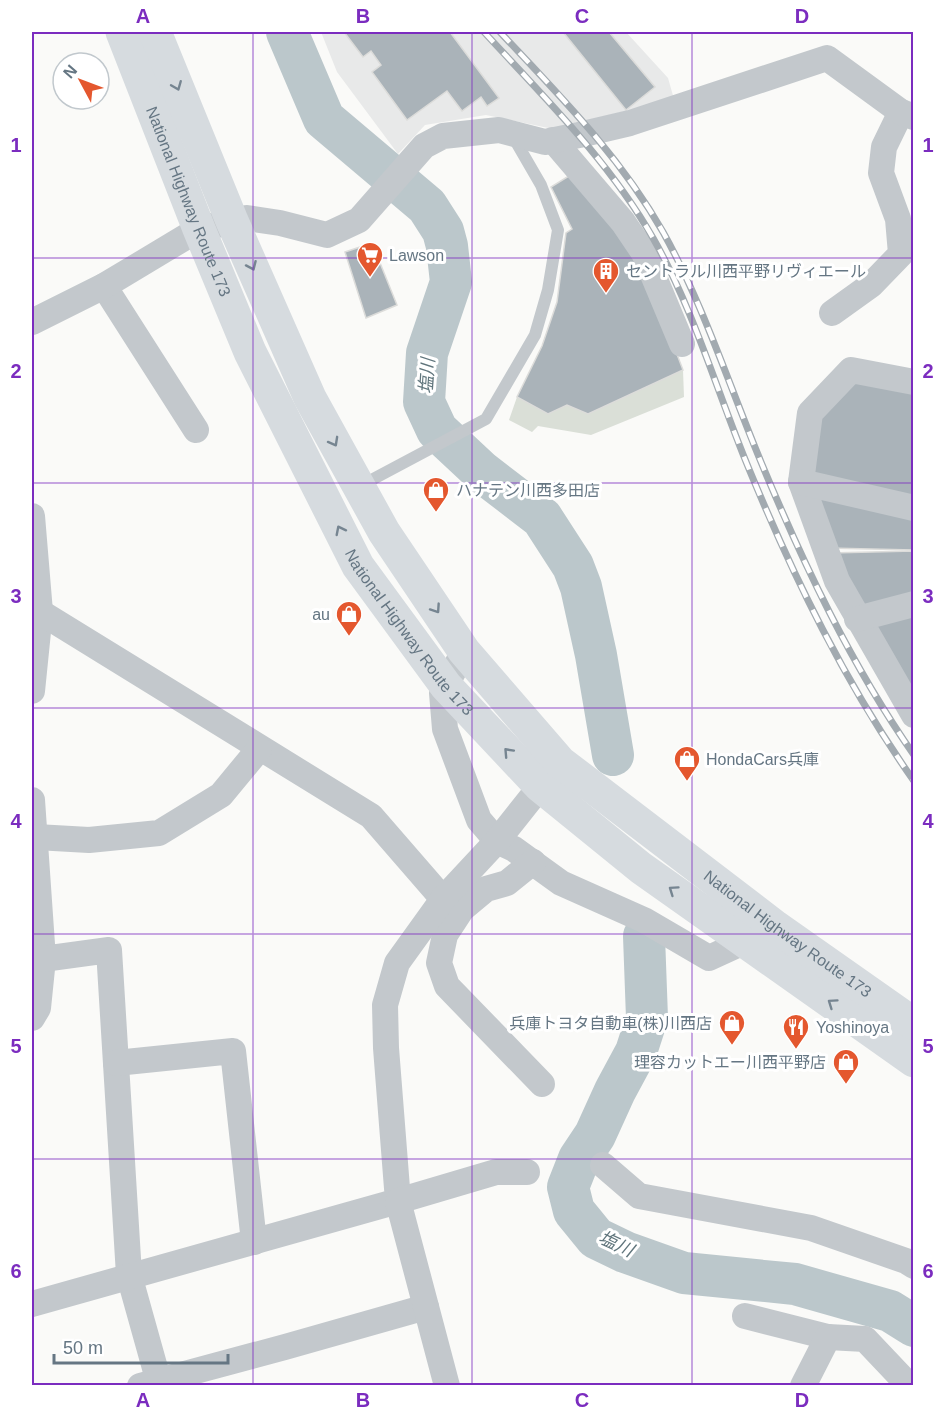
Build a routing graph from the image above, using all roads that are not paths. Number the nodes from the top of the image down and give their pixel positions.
1 (122, 32) edge
2 (155, 32) edge
3 (907, 114) edge
4 (512, 134) junction
5 (553, 140) junction
6 (232, 221) junction
7 (199, 228) junction
8 (104, 286) junction
9 (832, 313) dead end
10 (32, 322) edge
11 (682, 344) dead end
12 (914, 382) edge
13 (196, 430) dead end
14 (801, 482) junction
15 (359, 487) junction
16 (914, 507) edge
17 (32, 516) edge
18 (914, 604) edge
19 (40, 612) junction
20 (857, 619) junction
21 (464, 651) junction
22 (446, 686) junction
23 (32, 691) edge
24 (914, 716) edge
25 (259, 748) junction
26 (550, 774) junction
27 (32, 800) edge
28 (36, 837) junction
29 (497, 841) junction
30 (533, 862) junction
31 (443, 899) junction
32 (776, 927) junction
33 (745, 941) junction
34 (38, 958) edge
35 (32, 1018) edge
36 (914, 1024) edge
37 (914, 1061) edge
38 (116, 1063) junction
39 (542, 1084) dead end
40 (603, 1165) dead end
41 (527, 1172) dead end
42 (398, 1201) junction
43 (254, 1242) junction
44 (914, 1266) edge
45 (130, 1277) junction
46 (32, 1304) edge
47 (426, 1307) junction
48 (745, 1316) dead end
49 (828, 1336) junction
50 (152, 1384) edge
51 (447, 1386) edge
52 (803, 1386) edge
53 (906, 1386) edge

1 - 7 highway, National Highway Route 173
2 -> 6 highway, National Highway Route 173
3 - 5 street
3 - 9 street
4 - 5 street
4 - 6 street
4 - 15 lane
5 - 11 street
6 - 7 street
6 -> 15 highway, National Highway Route 173
7 - 8 street
22 -> 7 highway, National Highway Route 173
8 - 10 street
8 - 13 street
12 - 14 street
14 - 16 street
14 - 20 street
15 -> 21 highway, National Highway Route 173
17 - 19 street
18 - 20 street
19 - 23 street
19 - 25 street
20 - 24 street
21 - 22 street
21 - 26 highway, National Highway Route 173
26 -> 22 highway, National Highway Route 173
22 - 29 street
25 - 28 street
25 - 31 street
26 - 29 street
26 - 32 highway, National Highway Route 173
33 -> 26 highway, National Highway Route 173
27 - 28 street
28 - 34 street
29 - 30 street
29 - 31 street
30 - 33 street
30 - 39 street
31 - 42 street
32 - 33 street
32 - 36 highway, National Highway Route 173
37 -> 33 highway, National Highway Route 173
34 - 35 street
34 - 38 street
38 - 43 street
38 - 45 street
40 - 44 street
41 - 42 street
42 - 43 street
42 - 47 street
43 - 45 street
45 - 46 street
45 - 50 street
47 - 50 street
47 - 51 street
48 - 49 street
49 - 52 street
49 - 53 street

